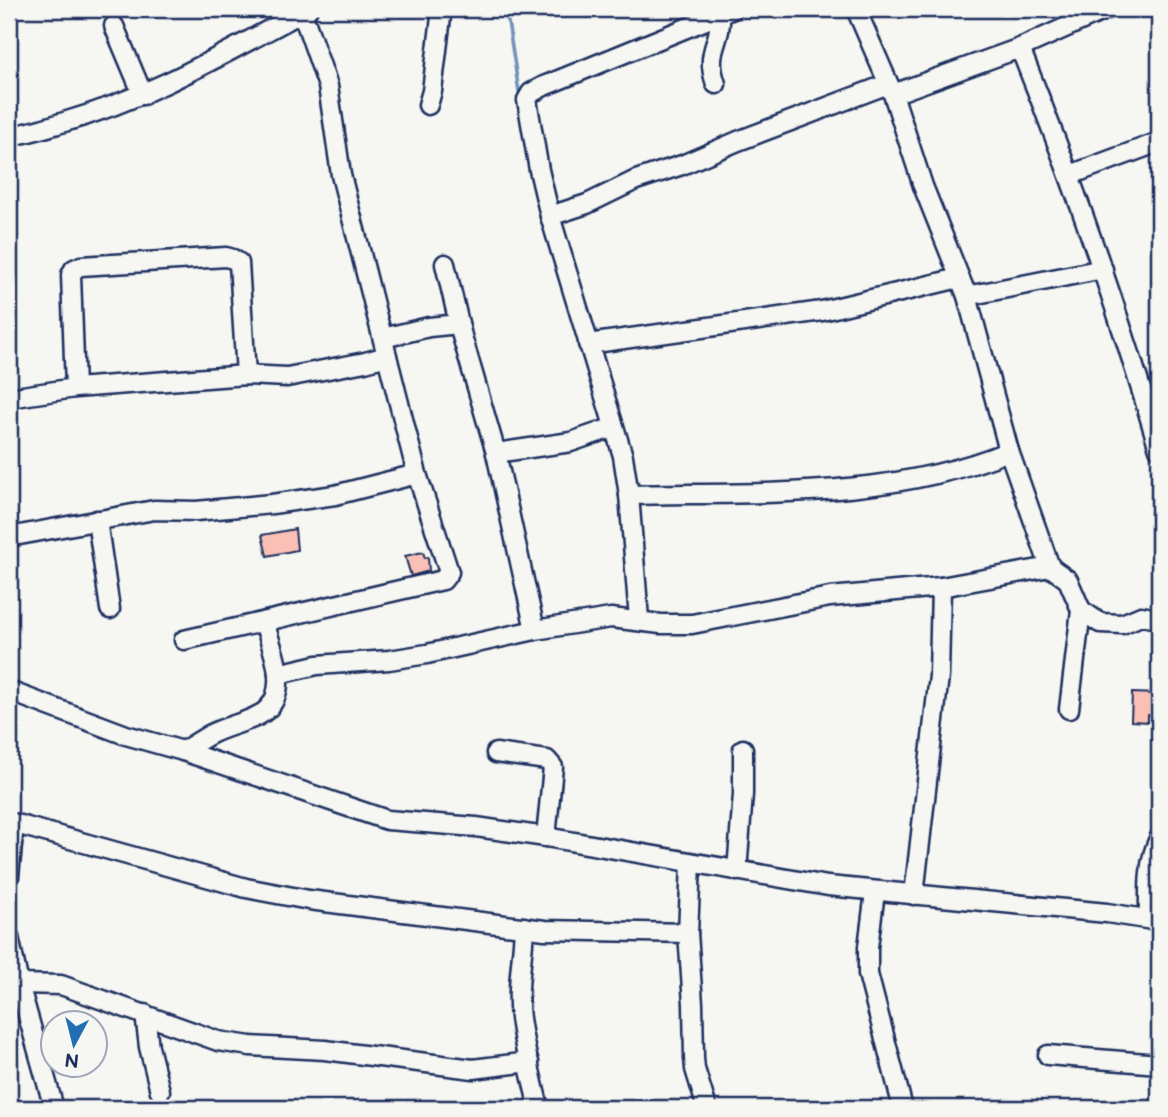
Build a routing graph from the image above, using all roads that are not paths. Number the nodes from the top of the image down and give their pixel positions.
1 (442, 9) edge
2 (856, 9) edge
3 (1107, 9) edge
4 (305, 10) edge
5 (726, 11) edge
6 (114, 26) dead end
7 (1020, 48) junction
8 (716, 83) dead end
9 (890, 89) junction
10 (143, 94) junction
11 (428, 105) dead end
12 (9, 136) edge
13 (1159, 142) edge
14 (1070, 175) junction
15 (550, 216) junction
16 (445, 264) dead end
17 (1102, 269) junction
18 (959, 278) junction
19 (967, 296) junction
20 (458, 324) junction
21 (588, 344) junction
22 (385, 347) junction
23 (246, 375) junction
24 (75, 388) junction
25 (9, 398) edge
26 (614, 427) junction
27 (1159, 449) edge
28 (1009, 451) junction
29 (496, 453) junction
30 (416, 474) junction
31 (629, 495) junction
32 (97, 520) junction
33 (9, 537) edge
34 (1050, 567) junction
35 (942, 586) junction
36 (110, 609) dead end
37 (1081, 610) junction
38 (639, 619) junction
39 (1159, 619) edge
40 (264, 622) junction
41 (535, 629) junction
42 (184, 640) dead end
43 (278, 674) junction
44 (9, 691) edge
45 (1069, 709) dead end
46 (743, 750) dead end
47 (183, 751) junction
48 (496, 753) dead end
49 (752, 796) dead end
50 (11, 823) edge
51 (547, 837) junction
52 (1159, 839) edge
53 (691, 863) junction
54 (741, 871) junction
55 (9, 877) edge
56 (875, 892) junction
57 (914, 894) junction
58 (1154, 920) edge
59 (524, 927) junction
60 (688, 933) junction
61 (9, 937) edge
62 (19, 984) junction
63 (145, 1014) junction
64 (1048, 1055) dead end
65 (529, 1062) junction
66 (1159, 1064) edge
67 (160, 1090) dead end
68 (54, 1108) edge
69 (539, 1108) edge
70 (707, 1108) edge
71 (903, 1108) edge

1 - 11 street
2 - 9 street
3 - 7 street
4 - 10 street
4 - 22 street
5 - 8 street
5 - 15 street
6 - 10 street
7 - 9 street
7 - 14 street
9 - 15 street
9 - 18 street
10 - 12 street
13 - 14 street
14 - 17 street
15 - 21 street
16 - 20 street
17 - 19 street
17 - 27 street
18 - 19 street
18 - 21 street
19 - 28 street
20 - 22 street
20 - 29 street
21 - 26 street
22 - 23 street
22 - 30 street
23 - 24 street
23 - 24 street
24 - 25 street
26 - 29 street
26 - 31 street
28 - 31 street
28 - 34 street
29 - 41 street
30 - 32 street
30 - 40 street
31 - 38 street
32 - 33 street
32 - 36 street
34 - 35 street
34 - 37 street
35 - 38 street
35 - 57 street
37 - 39 street
37 - 45 street
38 - 41 street
40 - 42 street
40 - 43 street
41 - 43 street
43 - 47 street
44 - 47 street
46 - 54 street
47 - 51 street
48 - 51 street
49 - 54 street
50 - 55 street
50 - 59 street
51 - 53 street
52 - 58 street
53 - 54 street
53 - 60 street
54 - 56 street
56 - 57 street
56 - 71 street
57 - 58 street
59 - 60 street
59 - 65 street
60 - 70 street
61 - 62 street
62 - 63 street
62 - 68 street
63 - 65 street
63 - 67 street
64 - 66 street
65 - 69 street

